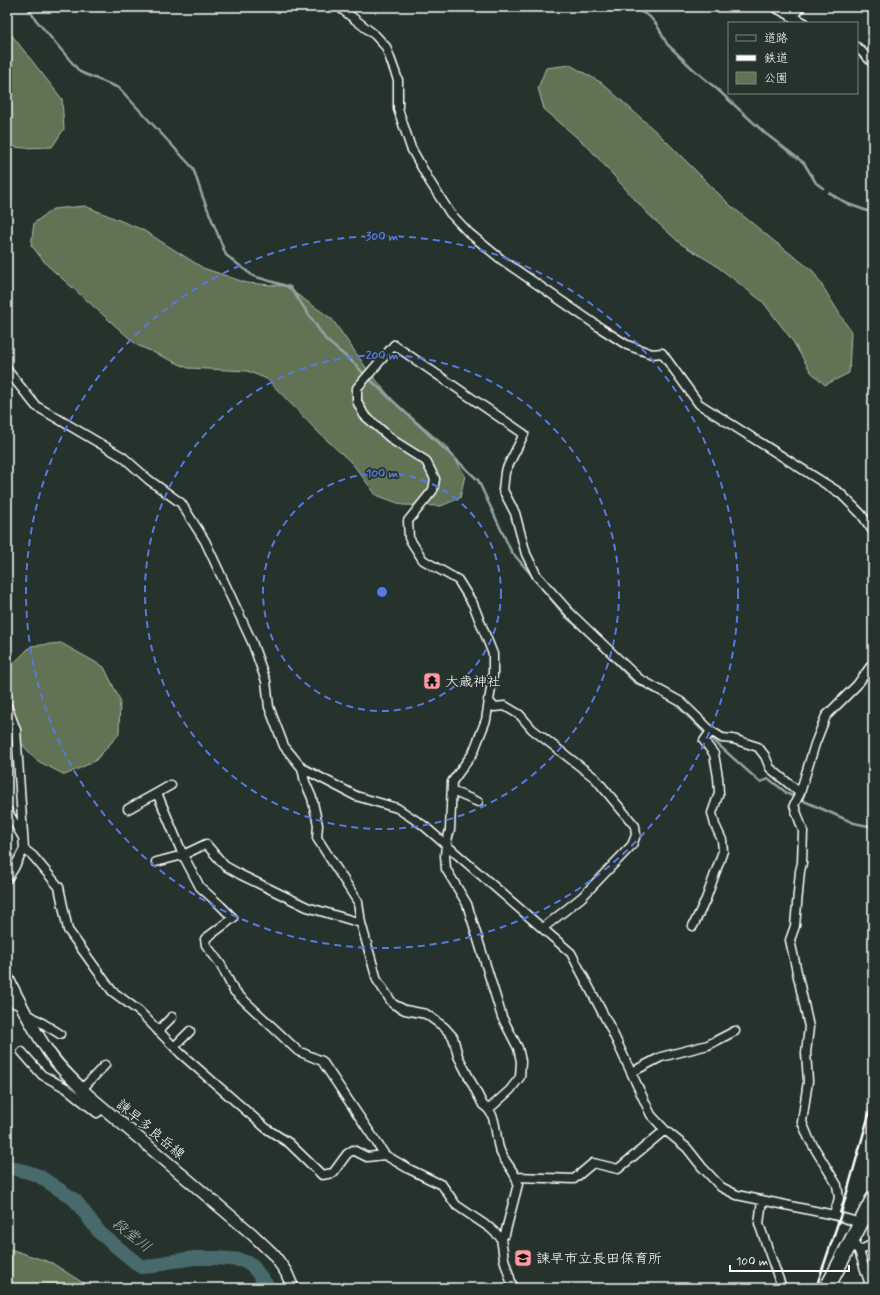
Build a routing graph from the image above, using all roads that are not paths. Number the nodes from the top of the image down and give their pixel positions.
1 (339, 7) edge
2 (774, 7) edge
3 (801, 7) edge
4 (791, 17) junction
5 (803, 22) edge
6 (858, 48) edge
7 (873, 63) edge
8 (7, 370) edge
9 (873, 531) edge
10 (873, 663) edge
11 (488, 700) junction
12 (7, 706) edge
13 (710, 733) junction
14 (302, 768) junction
15 (171, 784) dead end
16 (452, 791) junction
17 (157, 793) junction
18 (800, 794) junction
19 (478, 802) dead end
20 (128, 809) dead end
21 (7, 810) edge
22 (23, 838) junction
23 (446, 844) junction
24 (24, 849) junction
25 (183, 855) junction
26 (156, 862) dead end
27 (7, 879) edge
28 (362, 923) junction
29 (693, 926) dead end
30 (543, 928) junction
31 (7, 977) edge
32 (7, 1000) edge
33 (23, 1010) junction
34 (172, 1017) dead end
35 (158, 1031) junction
36 (190, 1031) dead end
37 (736, 1031) dead end
38 (60, 1034) dead end
39 (174, 1047) junction
40 (22, 1052) dead end
41 (105, 1065) dead end
42 (632, 1072) junction
43 (82, 1089) junction
44 (103, 1108) junction
45 (489, 1109) junction
46 (665, 1130) junction
47 (385, 1155) junction
48 (517, 1177) junction
49 (873, 1199) edge
50 (762, 1200) junction
51 (834, 1215) junction
52 (860, 1223) junction
53 (501, 1238) junction
54 (873, 1244) edge
55 (855, 1245) junction
56 (293, 1288) edge
57 (513, 1288) edge
58 (782, 1288) edge
59 (827, 1288) edge
60 (871, 1288) edge

1 - 9 street
2 - 4 street
3 - 4 street
4 - 5 street
6 - 7 street
8 - 14 street
10 - 18 street
11 - 13 street
11 - 16 street
11 - 30 street
12 - 22 street
13 - 18 street
13 - 29 street
14 - 23 street
14 - 28 street
15 - 17 street
16 - 19 street
16 - 23 street
17 - 20 street
17 - 25 street
18 - 51 street
21 - 22 street
22 - 24 street
23 - 30 street
23 - 45 street
24 - 27 street
24 - 35 street
25 - 26 street
25 - 28 street
25 - 47 street
28 - 45 street
30 - 42 street
31 - 33 main road, 諫早多良岳線
32 - 33 street
33 - 38 street
33 - 43 main road, 諫早多良岳線
34 - 35 street
35 - 39 street
36 - 39 street
37 - 42 street
39 - 47 street
40 - 44 street
41 - 43 street
42 - 46 street
43 - 44 main road, 諫早多良岳線
44 - 56 main road, 諫早多良岳線
45 - 48 street
46 - 48 street
46 - 50 street
47 - 53 street
48 - 53 street
49 - 52 highway
50 - 51 street
50 - 58 street
51 - 52 street
52 - 55 highway
53 - 57 street
54 - 55 street
55 - 59 highway
55 - 60 street

